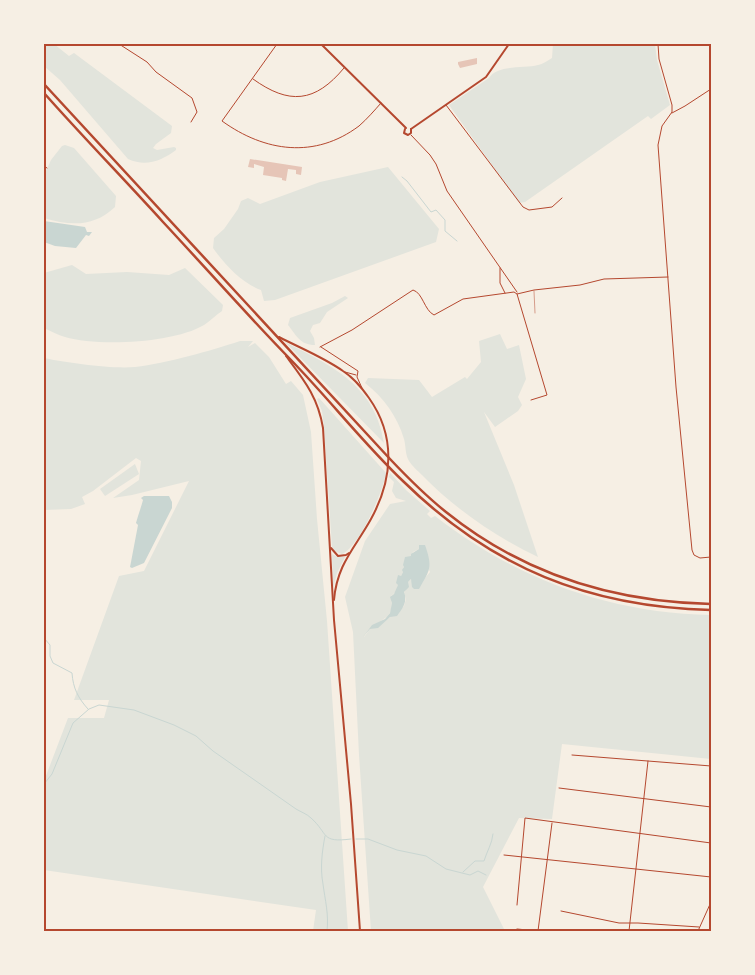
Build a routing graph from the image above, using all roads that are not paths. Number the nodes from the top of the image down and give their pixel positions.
1 (119, 44) edge
2 (277, 44) edge
3 (321, 44) edge
4 (509, 44) edge
5 (658, 44) edge
6 (344, 67) junction
7 (252, 78) junction
8 (44, 84) edge
9 (711, 88) edge
10 (44, 93) edge
11 (381, 103) junction
12 (445, 105) junction
13 (670, 114) junction
14 (191, 122) dead end
15 (406, 128) junction
16 (410, 129) junction
17 (410, 134) junction
18 (44, 166) edge
19 (47, 168) dead end
20 (562, 198) dead end
21 (500, 266) junction
22 (669, 277) junction
23 (534, 290) junction
24 (506, 294) junction
25 (517, 294) junction
26 (535, 313) dead end
27 (278, 337) junction
28 (281, 350) junction
29 (342, 370) junction
30 (356, 374) junction
31 (366, 394) junction
32 (531, 400) dead end
33 (330, 544) junction
34 (352, 550) junction
35 (711, 557) edge
36 (711, 604) edge
37 (711, 610) edge
38 (334, 620) junction
39 (572, 755) dead end
40 (648, 761) junction
41 (711, 766) edge
42 (558, 788) dead end
43 (644, 800) junction
44 (711, 807) edge
45 (552, 822) junction
46 (640, 834) junction
47 (711, 843) edge
48 (504, 855) dead end
49 (521, 858) junction
50 (548, 859) junction
51 (636, 869) junction
52 (711, 877) edge
53 (711, 903) edge
54 (517, 905) dead end
55 (561, 911) dead end
56 (630, 923) junction
57 (699, 927) junction
58 (517, 929) dead end
59 (360, 931) edge
60 (537, 931) edge
61 (629, 931) edge
62 (698, 931) edge

1 - 14 street
2 - 7 street
3 - 6 main road
4 - 12 main road
5 - 13 street
6 - 7 street
6 - 11 main road
7 - 11 street
8 - 27 highway
9 - 13 street
10 - 28 highway
11 - 15 main road
12 - 16 main road
12 - 20 street
13 - 22 street
15 - 16 main road
15 - 17 main road
16 - 17 main road
17 - 21 street
18 - 19 street
21 - 24 street
21 - 25 street
22 - 23 street
22 - 35 street
23 - 25 street
23 - 26 lane
24 - 25 street
24 - 30 street
25 - 32 street
27 - 29 main road
27 - 36 highway
28 - 33 main road
28 - 37 highway
29 - 30 street
29 - 31 main road
30 - 31 street
31 - 34 main road
33 - 34 main road
33 - 38 main road
34 - 38 main road
38 - 59 main road
39 - 40 street
40 - 41 street
40 - 43 street
42 - 43 street
43 - 44 street
43 - 46 street
45 - 46 street
45 - 49 street
45 - 50 street
46 - 47 street
46 - 51 street
48 - 49 street
49 - 50 street
49 - 54 street
50 - 51 street
50 - 60 street
51 - 52 street
51 - 56 street
53 - 57 street
55 - 56 street
56 - 57 street
56 - 61 street
57 - 62 street
58 - 60 street

